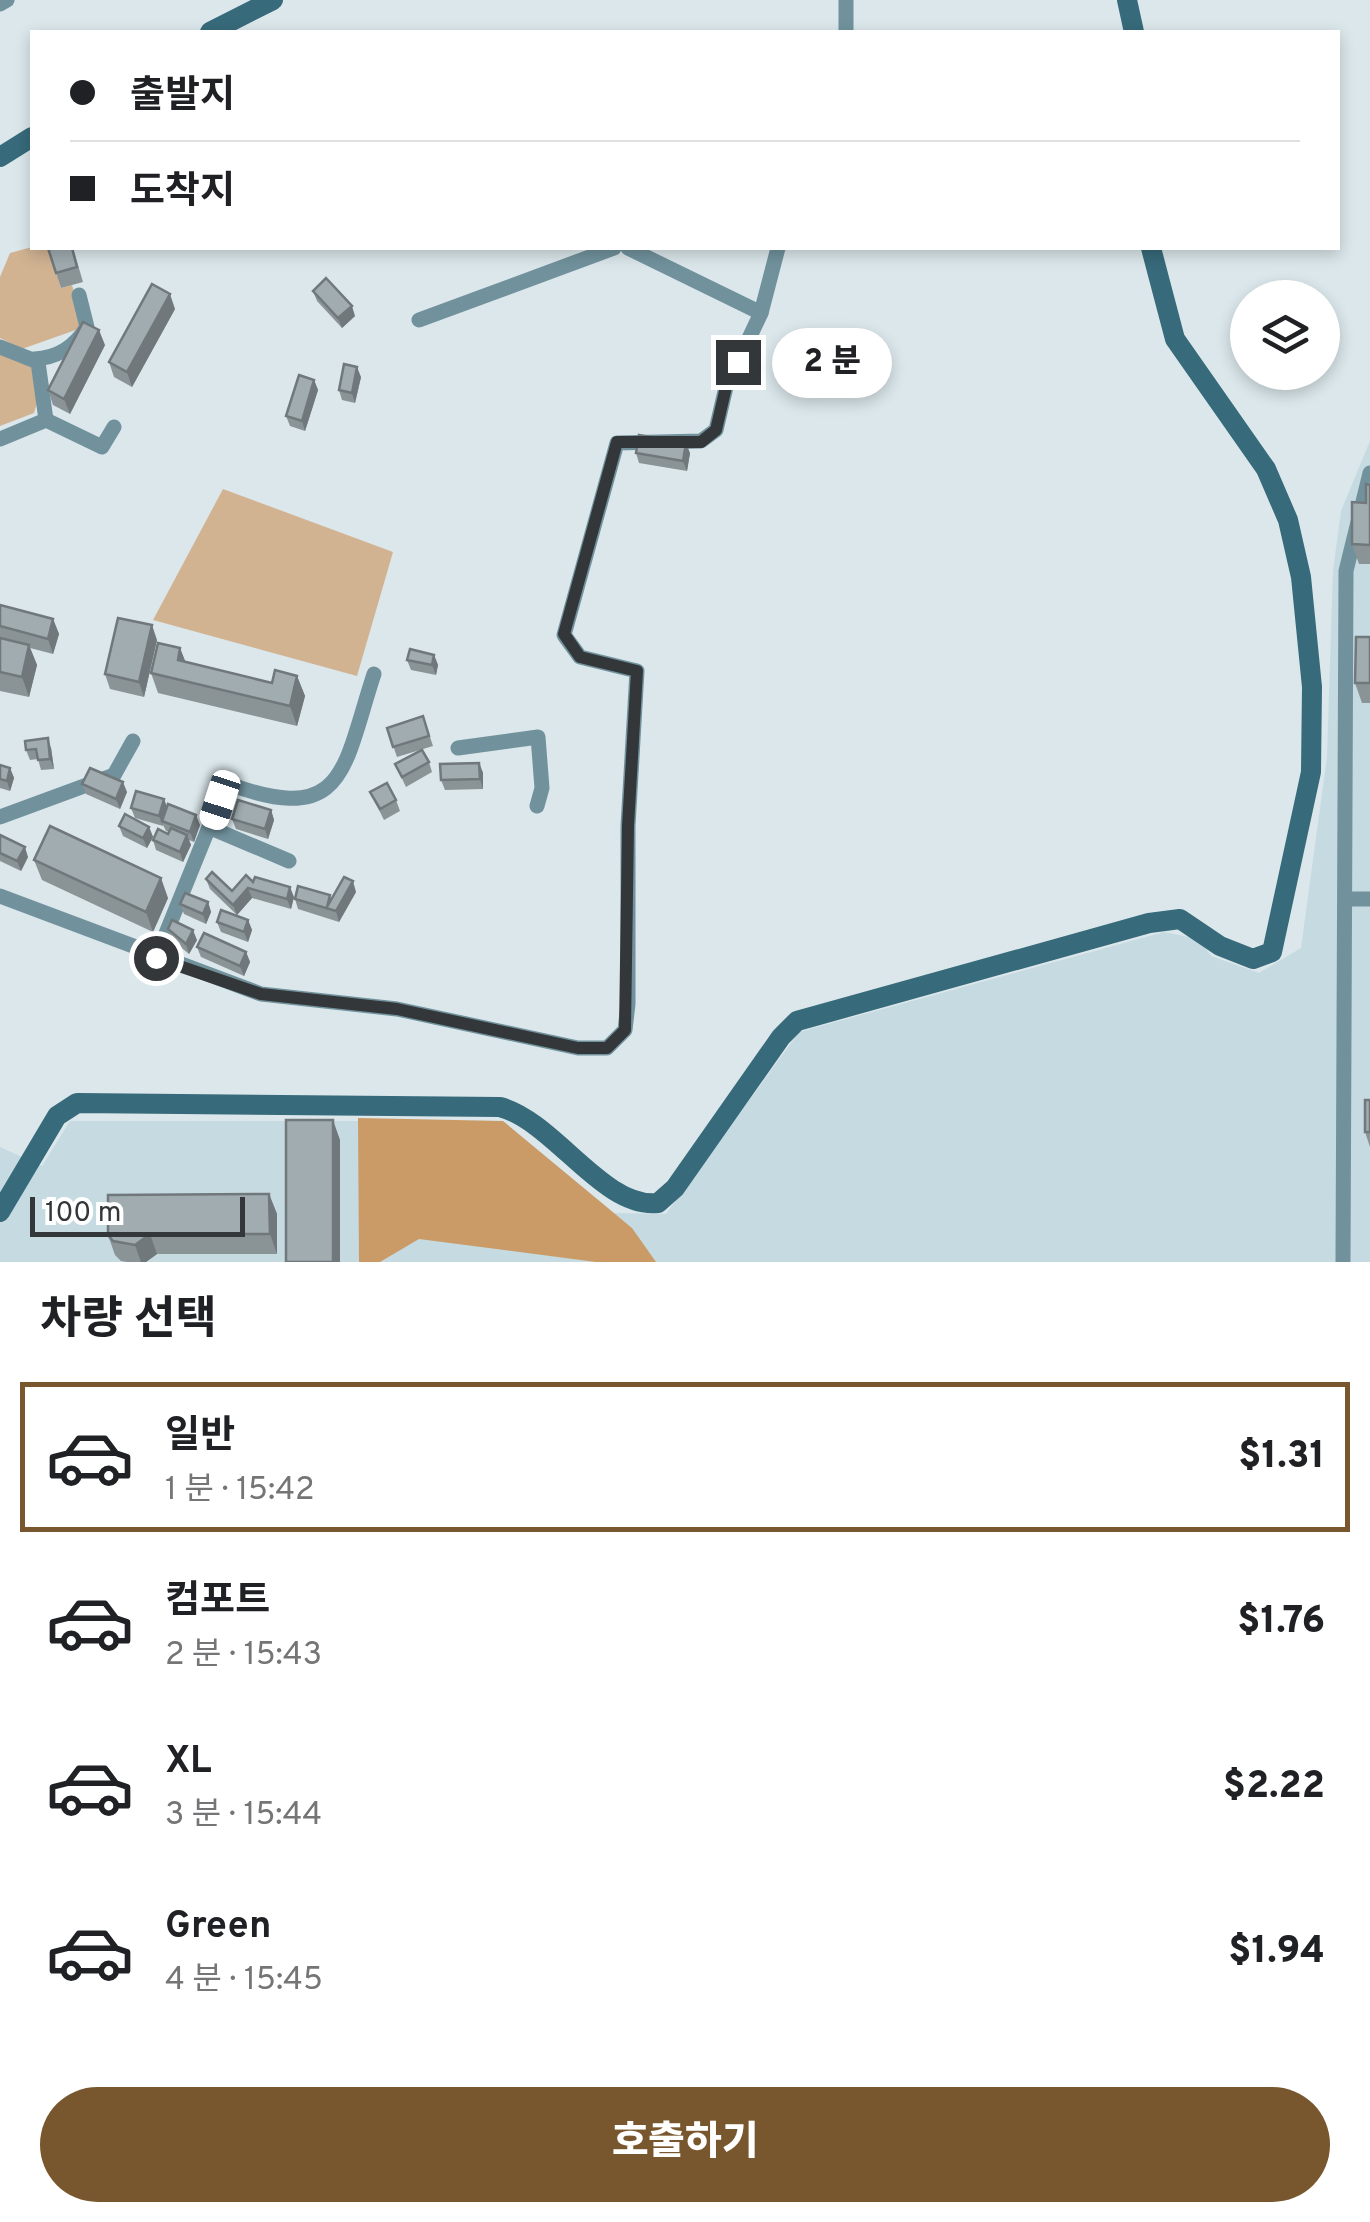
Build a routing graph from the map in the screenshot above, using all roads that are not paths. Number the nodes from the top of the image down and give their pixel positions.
1 (7, 0) edge
2 (271, 0) edge
3 (846, 0) edge
4 (1127, 0) edge
5 (0, 4) edge
6 (214, 30) edge
7 (846, 30) edge
8 (1134, 30) edge
9 (30, 138) edge
10 (0, 158) edge
11 (609, 250) edge
12 (632, 250) edge
13 (777, 250) edge
14 (1152, 250) edge
15 (79, 295) dead end
16 (761, 313) junction
17 (420, 320) dead end
18 (0, 347) edge
19 (34, 359) junction
20 (46, 420) junction
21 (114, 427) dead end
22 (0, 439) edge
23 (1370, 472) edge
24 (374, 674) dead end
25 (133, 741) dead end
26 (458, 748) dead end
27 (229, 784) dead end
28 (220, 800) dead end
29 (536, 806) dead end
30 (0, 817) edge
31 (211, 828) junction
32 (289, 861) dead end
33 (0, 896) edge
34 (1346, 899) junction
35 (1370, 899) edge
36 (156, 958) junction
37 (0, 1212) edge
38 (1343, 1262) edge

1 - 5 street
2 - 6 street
3 - 7 street
4 - 8 street
9 - 10 street
11 - 17 street
12 - 16 street
13 - 16 street
14 - 37 street
15 - 19 street
16 - 36 street
18 - 19 street
19 - 20 street
20 - 21 street
20 - 22 street
23 - 34 street
24 - 27 street
25 - 30 street
26 - 29 street
28 - 31 street
31 - 32 street
31 - 36 street
33 - 36 street
34 - 35 street
34 - 38 street

